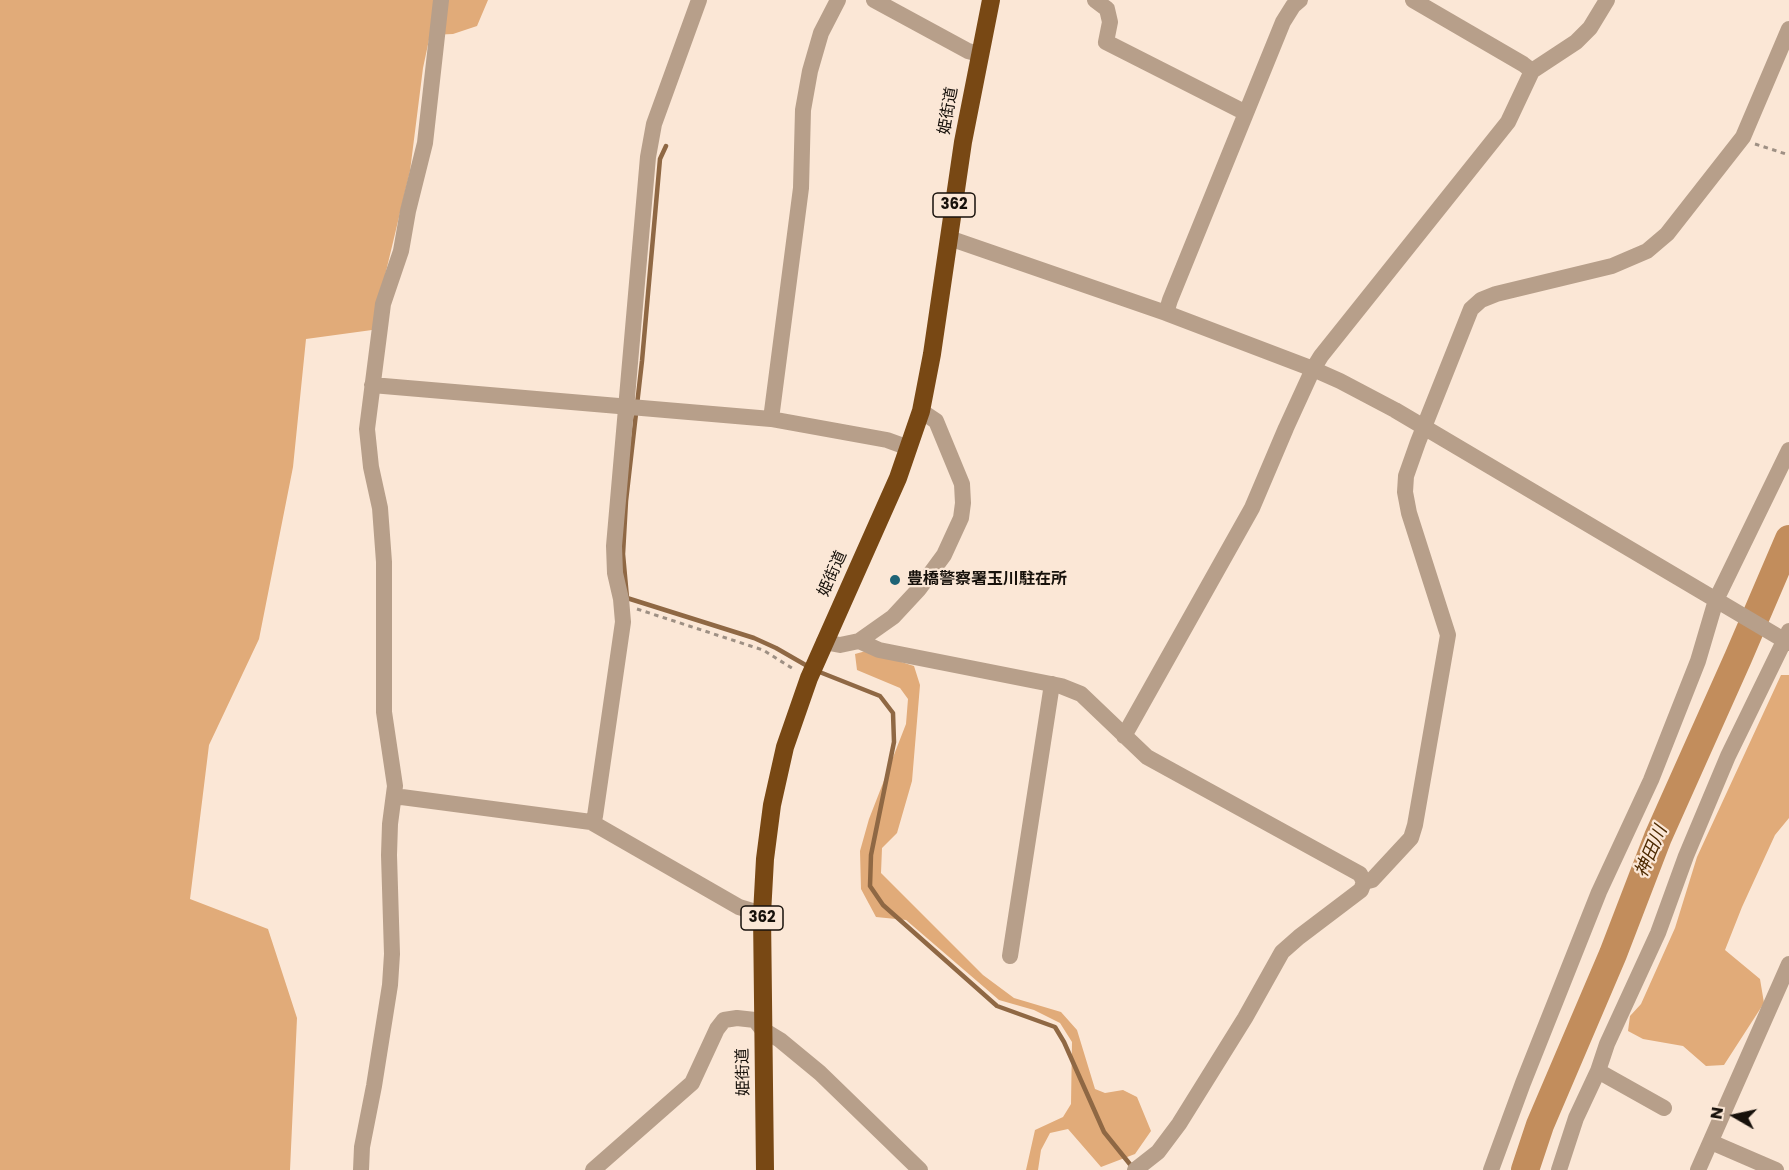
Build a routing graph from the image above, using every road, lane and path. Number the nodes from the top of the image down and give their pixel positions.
1 (441, 0) edge
2 (699, 0) edge
3 (838, 0) edge
4 (874, 0) edge
5 (991, 0) edge
6 (1095, 0) edge
7 (1300, 0) edge
8 (1413, 0) edge
9 (1607, 0) edge
10 (1789, 29) edge
11 (979, 54) junction
12 (1532, 71) junction
13 (1246, 113) junction
14 (1743, 137) junction
15 (1789, 155) edge
16 (949, 238) junction
17 (1166, 313) junction
18 (1313, 369) junction
19 (372, 385) junction
20 (634, 408) junction
21 (921, 411) junction
22 (771, 419) junction
23 (1424, 427) junction
24 (909, 448) junction
25 (1789, 450) edge
26 (1720, 603) junction
27 (622, 607) junction
28 (1786, 638) edge
29 (860, 641) junction
30 (824, 642) junction
31 (812, 671) junction
32 (1052, 684) junction
33 (1124, 736) junction
34 (394, 796) junction
35 (591, 822) junction
36 (1364, 882) junction
37 (762, 914) junction
38 (1010, 956) dead end
39 (1789, 964) edge
40 (762, 1029) junction
41 (1598, 1071) junction
42 (1664, 1108) dead end
43 (1711, 1142) junction
44 (1137, 1168) edge
45 (361, 1170) edge
46 (593, 1170) edge
47 (765, 1170) edge
48 (920, 1170) edge
49 (1491, 1170) edge
50 (1559, 1170) edge
51 (1698, 1170) edge
52 (1776, 1170) edge

1 - 19 street
2 - 20 street
3 - 22 street
4 - 11 street
5 - 11 highway, 姫街道 / 362
6 - 13 street
7 - 13 street
8 - 12 street
9 - 12 street
10 - 14 street
11 - 16 highway, 姫街道 / 362
12 - 18 street
13 - 17 street
14 - 15 path
14 - 23 street
16 - 17 street
16 - 21 highway, 姫街道 / 362
17 - 18 street
18 - 23 street
18 - 33 street
19 - 20 street
19 - 34 street
20 - 22 street
20 - 27 street
21 - 24 highway, 姫街道 / 362
21 - 29 street
22 - 24 street
23 - 26 street
23 - 36 street
24 - 30 highway, 姫街道 / 362
25 - 26 street
26 - 28 street
26 - 49 street
27 - 31 path
27 - 35 street
28 - 41 street
29 - 30 street
29 - 32 street
30 - 31 highway, 姫街道 / 362
31 - 37 highway, 姫街道 / 362
32 - 33 street
32 - 38 street
33 - 36 street
34 - 35 street
34 - 45 street
35 - 37 street
36 - 44 street
37 - 40 highway, 姫街道 / 362
39 - 43 street
40 - 46 street
40 - 47 highway, 姫街道 / 362
40 - 48 street
41 - 42 street
41 - 50 street
43 - 51 street
43 - 52 street

